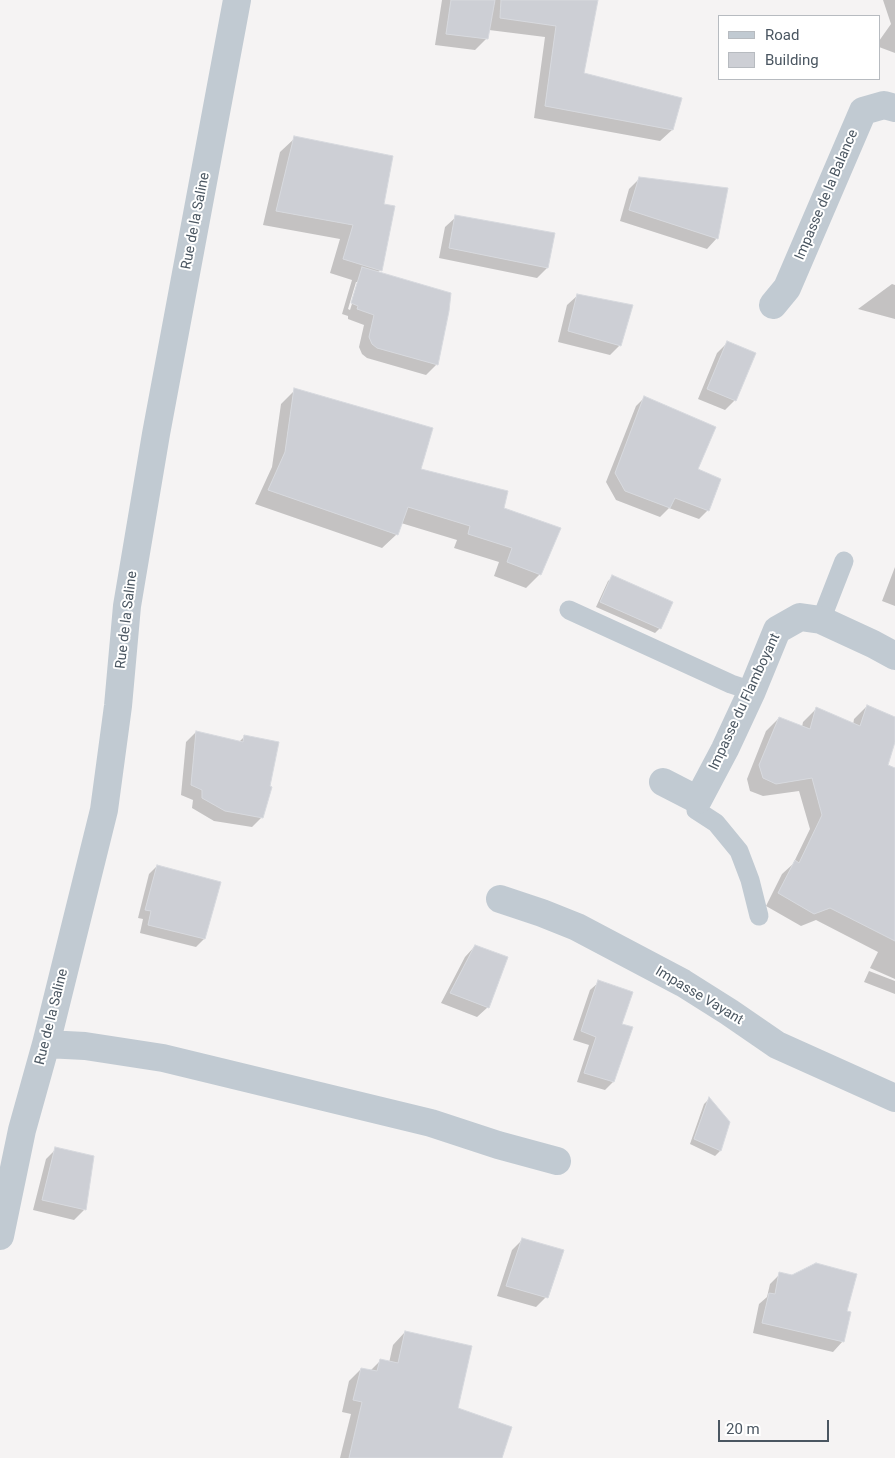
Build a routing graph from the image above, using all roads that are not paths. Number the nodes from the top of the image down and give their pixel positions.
1 (237, 0) edge
2 (895, 108) edge
3 (773, 305) dead end
4 (844, 561) dead end
5 (569, 610) dead end
6 (821, 620) junction
7 (895, 656) edge
8 (752, 691) junction
9 (663, 782) dead end
10 (698, 800) junction
11 (500, 899) dead end
12 (759, 916) dead end
13 (46, 1044) junction
14 (895, 1098) edge
15 (557, 1161) dead end
16 (3, 1208) edge
17 (0, 1236) edge

1 - 13 street, Rue de la Saline
2 - 3 street, Impasse de la Balance
4 - 6 lane
5 - 8 lane
6 - 7 street, Impasse du Flamboyant
6 - 8 street, Impasse du Flamboyant
8 - 10 street, Impasse du Flamboyant
9 - 10 street
10 - 12 lane
11 - 14 street, Impasse Vayant
13 - 15 street
13 - 16 street, Rue de la Saline
16 - 17 street, Rue de la Saline

